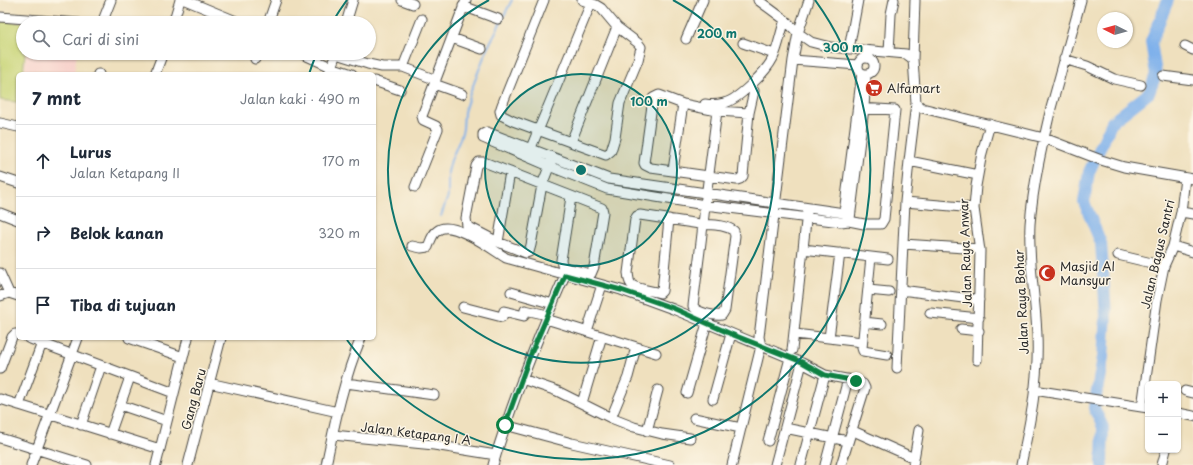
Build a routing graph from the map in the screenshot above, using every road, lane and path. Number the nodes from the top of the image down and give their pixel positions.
1 (111, 0) edge
2 (180, 0) edge
3 (185, 0) edge
4 (276, 0) edge
5 (353, 0) edge
6 (402, 0) edge
7 (544, 0) edge
8 (703, 0) edge
9 (758, 0) edge
10 (809, 0) edge
11 (858, 0) edge
12 (894, 0) edge
13 (915, 0) edge
14 (1081, 0) edge
15 (586, 1) edge
16 (465, 3) edge
17 (414, 4) dead end
18 (0, 16) edge
19 (105, 16) edge
20 (175, 16) edge
21 (224, 16) edge
22 (270, 16) edge
23 (348, 16) edge
24 (16, 17) edge
25 (498, 18) dead end
26 (422, 19) dead end
27 (784, 20) junction
28 (618, 27) junction
29 (798, 33) junction
30 (452, 38) junction
31 (686, 39) dead end
32 (743, 43) dead end
33 (482, 49) dead end
34 (849, 49) junction
35 (889, 52) junction
36 (774, 54) junction
37 (866, 55) junction
38 (913, 59) junction
39 (1064, 59) junction
40 (161, 60) edge
41 (312, 60) edge
42 (334, 60) edge
43 (356, 60) edge
44 (793, 60) junction
45 (403, 67) junction
46 (330, 70) edge
47 (862, 71) junction
48 (159, 72) edge
49 (341, 72) edge
50 (1163, 76) dead end
51 (1193, 80) edge
52 (376, 82) edge
53 (435, 82) junction
54 (1141, 86) dead end
55 (400, 90) dead end
56 (754, 90) dead end
57 (462, 94) dead end
58 (694, 103) dead end
59 (916, 103) junction
60 (683, 104) junction
61 (861, 108) junction
62 (717, 111) junction
63 (749, 113) junction
64 (0, 123) edge
65 (990, 124) junction
66 (16, 127) edge
67 (538, 130) junction
68 (1044, 138) junction
69 (570, 142) junction
70 (908, 161) junction
71 (550, 162) junction
72 (854, 163) junction
73 (673, 170) junction
74 (510, 172) junction
75 (978, 175) junction
76 (709, 176) junction
77 (0, 177) edge
78 (609, 179) junction
79 (1189, 179) edge
80 (16, 182) edge
81 (542, 185) junction
82 (657, 186) junction
83 (415, 188) dead end
84 (607, 189) junction
85 (707, 193) junction
86 (571, 197) junction
87 (656, 197) junction
88 (905, 202) junction
89 (775, 203) junction
90 (706, 205) junction
91 (974, 208) junction
92 (1181, 212) junction
93 (0, 213) edge
94 (774, 213) junction
95 (807, 213) junction
96 (1193, 214) edge
97 (16, 219) edge
98 (669, 219) junction
99 (849, 221) junction
100 (703, 224) junction
101 (498, 242) junction
102 (903, 244) junction
103 (412, 246) dead end
104 (1173, 246) junction
105 (804, 249) junction
106 (980, 249) junction
107 (1193, 252) edge
108 (840, 253) junction
109 (1118, 255) dead end
110 (871, 257) junction
111 (888, 259) dead end
112 (1164, 266) junction
113 (0, 274) edge
114 (565, 275) junction
115 (602, 285) junction
116 (868, 290) junction
117 (901, 290) junction
118 (511, 292) dead end
119 (889, 292) dead end
120 (14, 294) edge
121 (0, 296) edge
122 (979, 300) junction
123 (552, 304) junction
124 (463, 307) dead end
125 (930, 313) dead end
126 (547, 317) junction
127 (979, 318) junction
128 (864, 322) junction
129 (707, 323) junction
130 (882, 324) dead end
131 (961, 329) dead end
132 (979, 331) junction
133 (587, 332) junction
134 (16, 334) edge
135 (731, 334) junction
136 (794, 334) junction
137 (602, 336) junction
138 (829, 338) junction
139 (34, 340) edge
140 (77, 340) edge
141 (135, 340) edge
142 (187, 340) edge
143 (220, 340) edge
144 (360, 340) edge
145 (862, 342) junction
146 (42, 343) junction
147 (761, 346) junction
148 (636, 347) junction
149 (656, 354) dead end
150 (791, 354) junction
151 (72, 355) junction
152 (887, 355) dead end
153 (183, 357) junction
154 (977, 360) dead end
155 (802, 362) junction
156 (101, 366) junction
157 (897, 368) dead end
158 (0, 369) edge
159 (825, 375) junction
160 (130, 377) junction
161 (522, 379) junction
162 (848, 379) junction
163 (1148, 381) edge
164 (209, 383) junction
165 (346, 383) junction
166 (658, 390) dead end
167 (1034, 390) junction
168 (174, 393) junction
169 (687, 393) dead end
170 (434, 395) dead end
171 (0, 399) edge
172 (713, 399) dead end
173 (582, 403) junction
174 (19, 405) junction
175 (120, 405) junction
176 (1145, 407) edge
177 (338, 412) junction
178 (1181, 413) edge
179 (50, 415) junction
180 (1193, 415) edge
181 (611, 418) junction
182 (694, 418) dead end
183 (167, 421) junction
184 (81, 425) junction
185 (505, 425) junction
186 (741, 428) junction
187 (785, 428) junction
188 (851, 430) junction
189 (919, 430) dead end
190 (647, 431) junction
191 (809, 433) junction
192 (110, 434) junction
193 (333, 435) junction
194 (0, 438) edge
195 (690, 438) dead end
196 (832, 438) junction
197 (768, 441) dead end
198 (848, 441) junction
199 (160, 449) junction
200 (37, 450) junction
201 (1165, 453) edge
202 (496, 456) junction
203 (914, 462) edge
204 (31, 465) edge
205 (87, 465) edge
206 (156, 465) edge
207 (188, 465) edge
208 (326, 465) edge
209 (493, 465) edge
210 (670, 465) edge
211 (732, 465) edge
212 (775, 465) edge
213 (801, 465) edge
214 (825, 465) edge
215 (841, 465) edge
216 (1021, 465) edge
217 (1162, 465) edge

1 - 19 street
2 - 20 street
3 - 21 street
4 - 22 street
5 - 23 street
6 - 17 street
7 - 67 street
8 - 31 street
9 - 27 street
10 - 29 street
11 - 34 street
12 - 35 street
13 - 38 street
14 - 39 street, Jalan Raya Bohar
15 - 28 street
15 - 67 street
16 - 25 street
16 - 30 street
18 - 24 street
26 - 45 street
27 - 29 street
27 - 36 street
28 - 69 street
28 - 69 street
29 - 34 street
29 - 44 street
30 - 33 street
30 - 53 street
32 - 36 street
34 - 37 street
35 - 37 street
35 - 38 street
36 - 58 street
37 - 47 street
37 - 47 street
38 - 59 street
39 - 54 street
39 - 68 street, Jalan Raya Bohar
40 - 48 street
41 - 46 street
42 - 46 street
43 - 45 street
44 - 47 street
44 - 89 street
45 - 53 street
46 - 49 street
47 - 61 street
50 - 51 street
52 - 55 street
53 - 57 street
53 - 83 street
56 - 63 street
59 - 65 street
59 - 70 street
60 - 62 street
60 - 73 street
60 - 73 street
61 - 72 street
61 - 99 street
62 - 63 street
62 - 76 street
63 - 76 street
64 - 66 street
65 - 68 street
65 - 75 street, Jalan Raya Anwar
67 - 69 street
67 - 71 street
68 - 79 street
68 - 167 street, Jalan Raya Bohar
70 - 75 street
70 - 88 street
71 - 78 street
71 - 81 street
71 - 84 street
72 - 95 street
72 - 99 street
73 - 76 street
74 - 81 street
74 - 101 street
74 - 101 street
75 - 91 street, Jalan Raya Anwar
76 - 85 street
77 - 80 street
78 - 82 street
78 - 84 street
79 - 92 street, Jalan Bagus Santri
81 - 86 street
81 - 101 street
82 - 85 street
82 - 87 street
84 - 87 street
85 - 89 street
85 - 90 street
86 - 86 street
87 - 90 street
88 - 91 street
88 - 102 street
89 - 94 street
89 - 95 street
90 - 94 street
90 - 100 street
91 - 106 street, Jalan Raya Anwar
92 - 96 street
92 - 104 street, Jalan Bagus Santri
93 - 97 street
94 - 95 street
94 - 147 street
95 - 99 street
95 - 105 street
98 - 98 street
98 - 100 street
100 - 100 street
102 - 106 street
102 - 117 street
103 - 114 street
104 - 107 street
104 - 112 street, Jalan Bagus Santri
105 - 108 street
105 - 136 street
106 - 122 street, Jalan Raya Anwar
108 - 110 street
108 - 138 street
109 - 112 street
110 - 111 street
110 - 116 street
112 - 163 street, Jalan Bagus Santri
113 - 120 street
114 - 115 street
114 - 123 street
115 - 129 street
115 - 133 street
116 - 119 street
116 - 128 street
117 - 122 street
117 - 157 street
118 - 123 street
120 - 121 street
122 - 127 street, Jalan Raya Anwar
123 - 126 street
124 - 126 street
125 - 127 street
126 - 133 street
126 - 161 street
127 - 132 street, Jalan Raya Anwar
128 - 130 street
128 - 145 street
129 - 135 street
129 - 169 street
131 - 132 street
132 - 154 street, Jalan Raya Anwar
133 - 137 street
134 - 158 street
135 - 147 street
135 - 172 street
136 - 138 street
136 - 150 street
137 - 148 street
137 - 173 street
138 - 145 street
139 - 146 street
140 - 151 street
141 - 153 street
142 - 153 street
143 - 164 street, Gang Baru
144 - 165 street
145 - 152 street
146 - 151 street
146 - 174 street
147 - 150 street
147 - 186 street
148 - 149 street
148 - 181 street
150 - 155 street
150 - 197 street
151 - 156 street
151 - 179 street
153 - 168 street
155 - 159 street
155 - 187 street
156 - 160 street
156 - 184 street
159 - 162 street
159 - 191 street
160 - 168 street
160 - 175 street
161 - 173 street
161 - 185 street
162 - 188 street
162 - 196 street
164 - 177 street
164 - 207 street, Gang Baru
165 - 170 street
165 - 177 street
166 - 190 street
167 - 176 street
167 - 216 street, Jalan Raya Bohar
168 - 183 street
171 - 174 street
173 - 181 street
174 - 179 street
175 - 183 street
175 - 192 street
177 - 193 street
178 - 180 street
179 - 184 street
179 - 200 street
181 - 190 street
182 - 186 street
183 - 199 street
184 - 192 street
185 - 202 street
185 - 210 street
186 - 211 street
187 - 191 street
187 - 212 street
188 - 198 street
188 - 203 street
189 - 203 street
190 - 195 street
191 - 196 street
191 - 213 street
192 - 199 street
193 - 202 street, Jalan Ketapang I A
193 - 208 street
194 - 200 street
196 - 198 street
196 - 214 street
198 - 215 street
199 - 206 street
200 - 204 street
200 - 205 street
201 - 217 street
202 - 209 street

